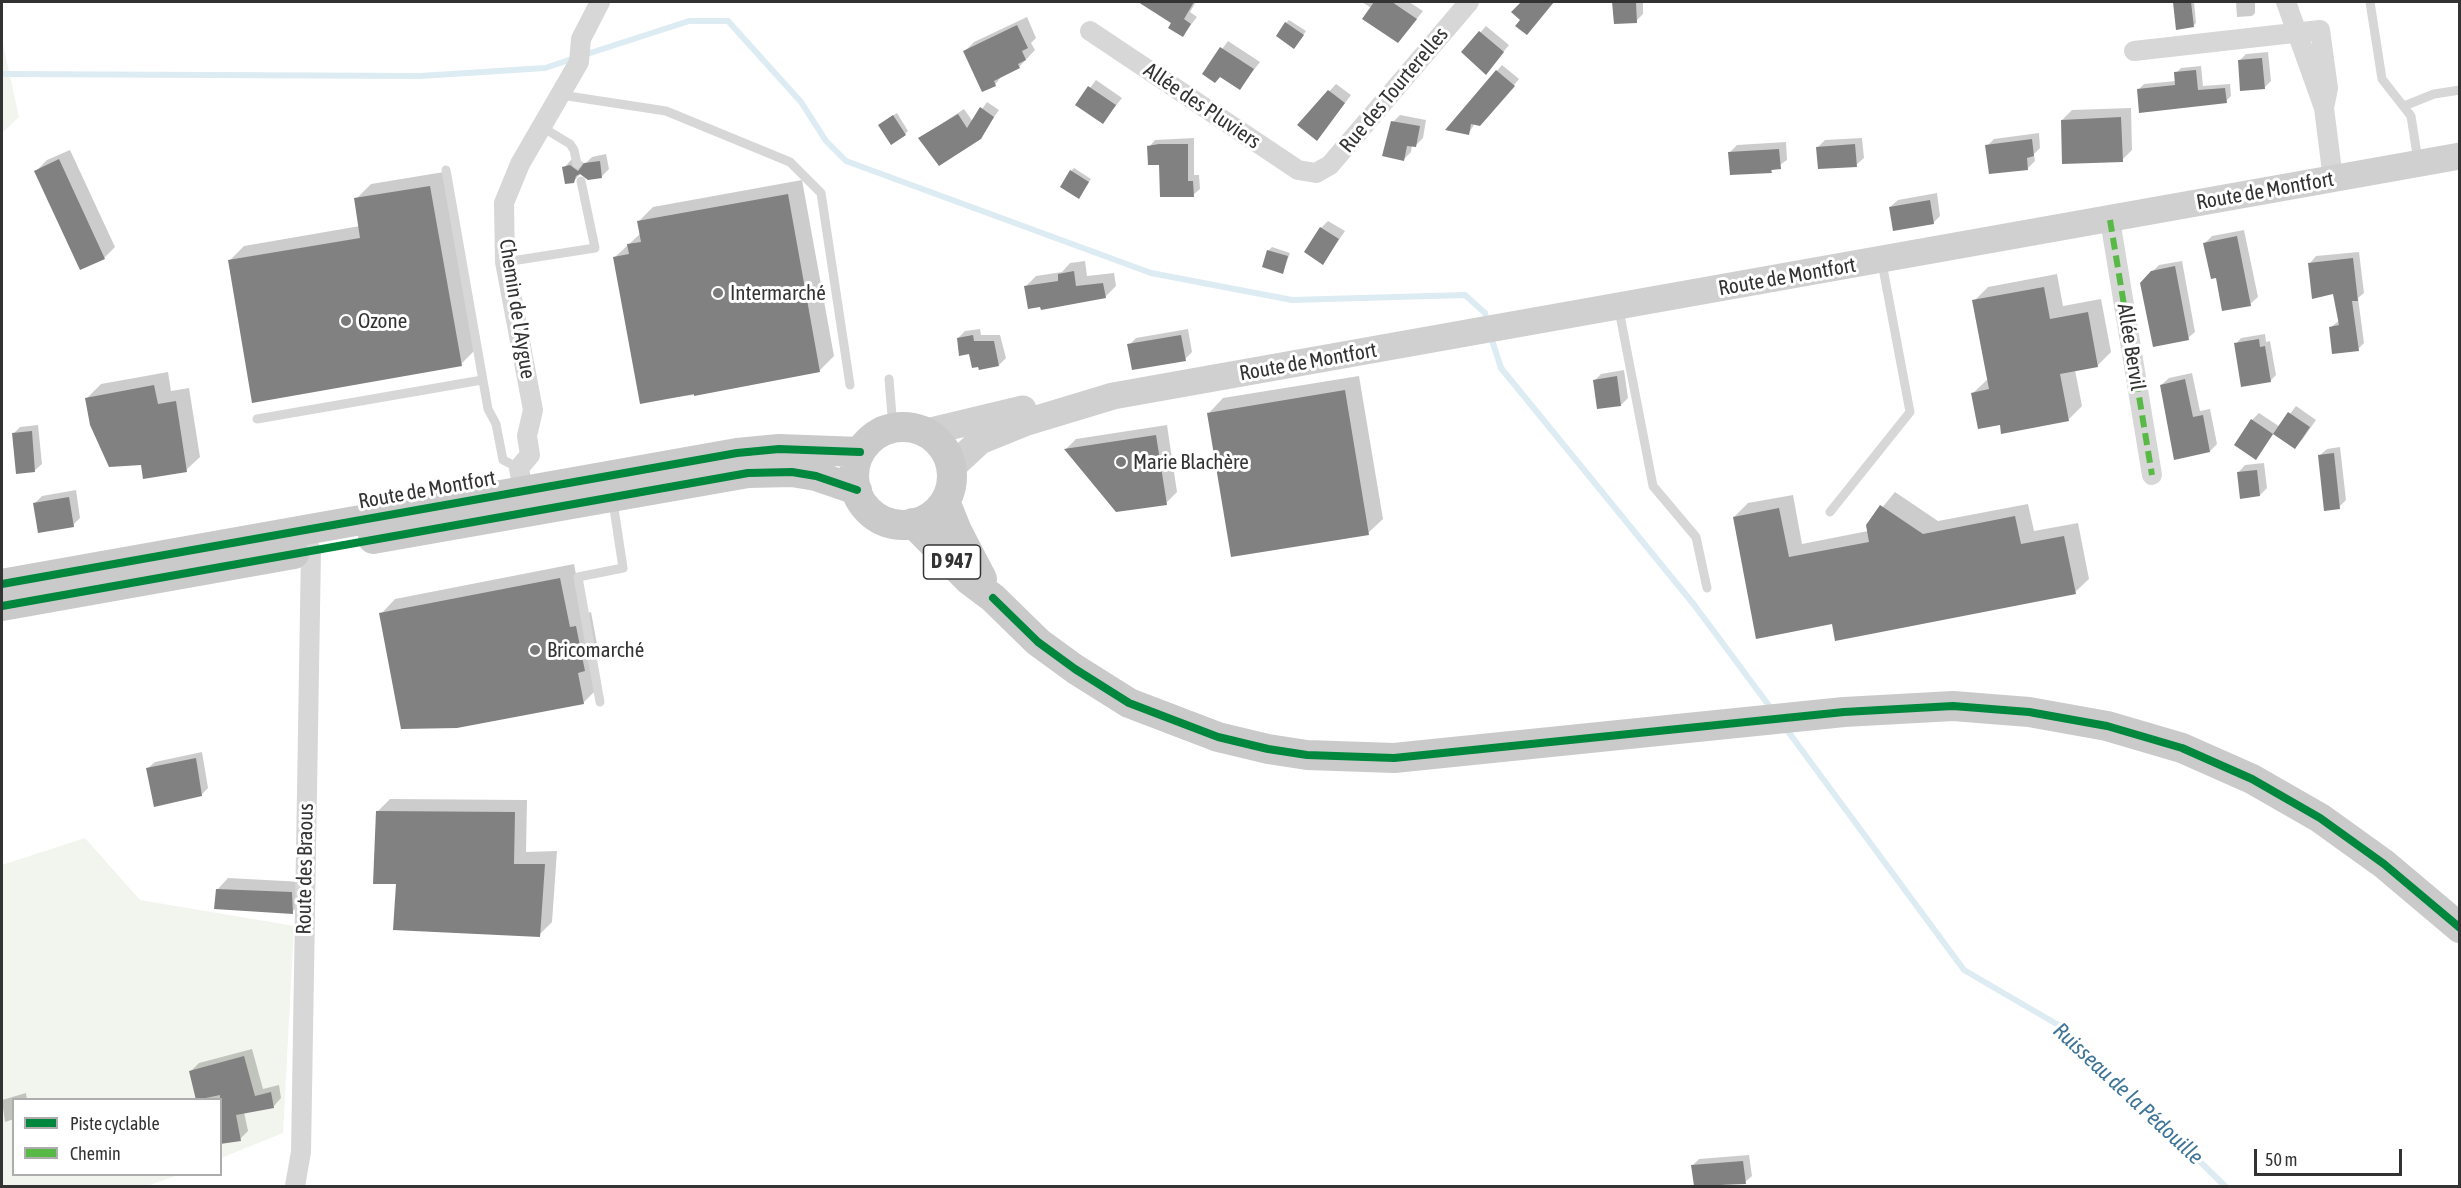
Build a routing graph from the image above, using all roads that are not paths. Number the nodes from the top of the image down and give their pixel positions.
1 (600, 2) edge
2 (1466, 2) edge
3 (2286, 2) edge
4 (2370, 2) edge
5 (1090, 31) dead end
6 (2297, 32) junction
7 (2134, 51) dead end
8 (2460, 90) edge
9 (561, 95) junction
10 (2404, 106) junction
11 (542, 127) junction
12 (2460, 156) edge
13 (2418, 163) junction
14 (577, 164) dead end
15 (446, 170) dead end
16 (1316, 173) joint
17 (2333, 179) junction
18 (581, 181) dead end
19 (2110, 220) junction
20 (1881, 260) junction
21 (505, 262) junction
22 (1618, 307) junction
23 (889, 379) dead end
24 (482, 380) junction
25 (850, 385) dead end
26 (1113, 396) junction
27 (257, 419) dead end
28 (893, 428) junction
29 (927, 432) junction
30 (860, 452) junction
31 (952, 467) junction
32 (2152, 475) dead end
33 (521, 480) junction
34 (856, 490) junction
35 (612, 496) junction
36 (945, 501) junction
37 (1830, 512) dead end
38 (913, 524) junction
39 (311, 550) junction
40 (2, 584) edge
41 (1707, 588) dead end
42 (993, 598) junction
43 (2, 606) edge
44 (600, 702) dead end
45 (2460, 928) edge
46 (295, 1186) edge

1 - 9 street, Chemin de l'Aygue
2 - 16 street, Rue des Tourterelles
3 - 6 street
4 - 10 lane
5 - 16 street, Allée des Pluviers
6 - 7 street
6 - 17 street
8 - 10 lane
9 - 11 street, Chemin de l'Aygue
9 - 25 lane
10 - 13 lane
11 - 14 lane
11 - 21 street, Chemin de l'Aygue
12 - 13 main road, Route de Montfort
13 - 17 main road, Route de Montfort
15 - 24 lane
17 - 19 main road, Route de Montfort
18 - 21 lane
19 - 20 main road, Route de Montfort
19 - 32 street, Allée Bervil
20 - 22 main road, Route de Montfort
20 - 37 lane
21 - 33 street, Chemin de l'Aygue
22 - 26 main road, Route de Montfort
22 - 41 lane
23 - 28 lane
24 - 27 lane
24 - 33 lane
26 - 29 main road, Route de Montfort
26 - 31 main road, Route de Montfort
28 - 29 main road
28 - 30 main road
29 - 31 main road
30 - 33 main road, Route de Montfort
30 - 34 main road
31 - 36 main road
33 - 40 main road, Route de Montfort
34 - 35 main road, Route de Montfort
34 - 38 main road
35 - 39 main road, Route de Montfort
35 - 44 lane
36 - 38 main road
36 - 42 main road, D 947
38 - 42 main road, D 947
39 - 43 main road, Route de Montfort
39 - 46 street, Route des Braous
42 - 45 main road, D 947

